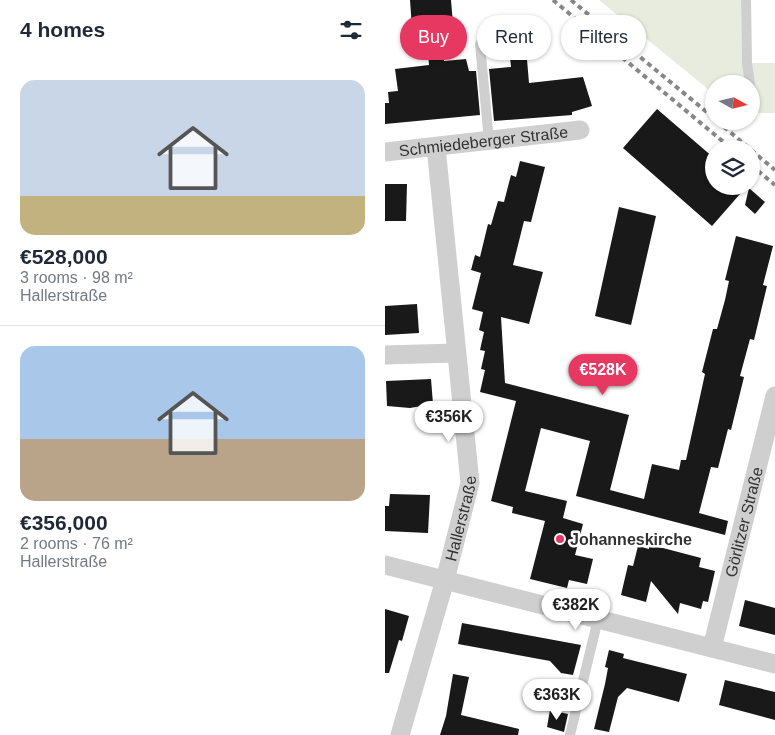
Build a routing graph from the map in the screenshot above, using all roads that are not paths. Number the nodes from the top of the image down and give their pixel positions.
1 (747, 0) edge
2 (481, 60) edge
3 (749, 75) edge
4 (580, 130) dead end
5 (489, 141) junction
6 (436, 147) junction
7 (385, 152) edge
8 (456, 353) junction
9 (385, 355) edge
10 (775, 396) edge
11 (385, 564) edge
12 (445, 580) junction
13 (598, 619) junction
14 (712, 648) junction
15 (775, 664) edge
16 (401, 735) edge
17 (570, 735) edge

1 - 3 lane
2 - 5 lane
4 - 5 street, Schmiedeberger Straße
5 - 6 street, Schmiedeberger Straße
6 - 7 street, Schmiedeberger Straße
6 - 8 street, Hallerstraße
8 - 9 street
8 - 12 street, Hallerstraße
10 - 14 street, Görlitzer Straße
11 - 12 street
12 - 13 street
12 - 16 street, Hallerstraße
13 - 14 street
13 - 17 lane
14 - 15 street

